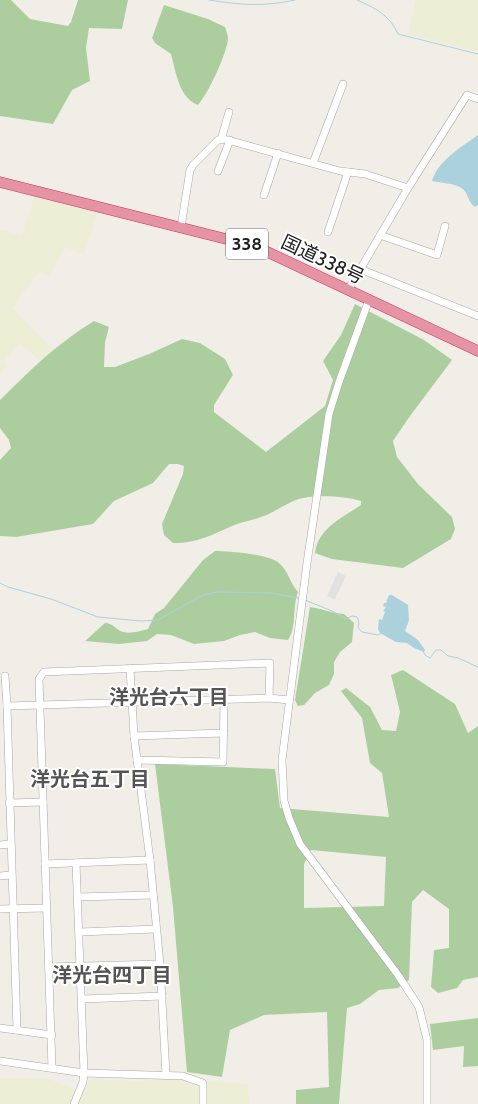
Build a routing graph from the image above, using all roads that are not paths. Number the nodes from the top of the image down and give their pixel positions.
1 (343, 84) dead end
2 (478, 99) edge
3 (229, 112) dead end
4 (221, 140) junction
5 (230, 140) junction
6 (278, 153) junction
7 (313, 163) junction
8 (218, 170) dead end
9 (348, 172) junction
10 (0, 182) edge
11 (408, 188) junction
12 (264, 195) dead end
13 (445, 226) dead end
14 (181, 227) junction
15 (328, 232) dead end
16 (380, 235) junction
17 (360, 269) junction
18 (348, 290) junction
19 (368, 300) junction
20 (478, 316) edge
21 (478, 351) edge
22 (130, 668) junction
23 (5, 676) dead end
24 (269, 698) junction
25 (224, 700) junction
26 (289, 700) junction
27 (132, 702) junction
28 (40, 705) junction
29 (7, 706) junction
30 (224, 733) junction
31 (134, 736) junction
32 (137, 760) junction
33 (43, 802) junction
34 (9, 803) junction
35 (10, 844) junction
36 (0, 845) edge
37 (150, 860) junction
38 (76, 863) junction
39 (45, 864) junction
40 (12, 875) junction
41 (0, 876) edge
42 (153, 895) junction
43 (78, 897) junction
44 (13, 908) junction
45 (46, 908) junction
46 (0, 909) edge
47 (156, 929) junction
48 (80, 932) junction
49 (160, 964) junction
50 (81, 966) junction
51 (49, 967) junction
52 (162, 996) junction
53 (82, 999) junction
54 (0, 1028) edge
55 (17, 1030) junction
56 (52, 1035) junction
57 (0, 1061) edge
58 (52, 1068) junction
59 (84, 1073) junction
60 (166, 1075) junction
61 (74, 1104) edge
62 (203, 1104) edge
63 (428, 1104) edge

1 - 7 street
2 - 11 street
3 - 4 street
4 - 5 street
4 - 14 street
5 - 6 street
5 - 8 street
6 - 7 street
6 - 12 street
7 - 9 street
9 - 11 street
9 - 15 street
10 - 14 highway, 国道338号 / 338
11 - 16 street
13 - 16 street
14 - 18 highway, 国道338号 / 338
16 - 17 street
17 - 18 street
17 - 20 street
18 - 19 highway, 国道338号 / 338
19 - 21 highway, 国道338号 / 338
19 - 26 street
22 - 24 street
22 - 27 street
22 - 28 street
23 - 29 street
24 - 25 street
24 - 26 street
25 - 27 street
25 - 30 street
26 - 63 street
27 - 28 street
27 - 31 street
28 - 29 street
28 - 33 street
29 - 34 street
30 - 31 street
30 - 32 street
31 - 32 street
32 - 37 street
33 - 34 street
33 - 39 street
34 - 35 street
35 - 36 street
35 - 40 street
37 - 38 street
37 - 42 street
38 - 39 street
38 - 43 street
39 - 45 street
40 - 41 street
40 - 44 street
42 - 43 street
42 - 47 street
43 - 48 street
44 - 45 street
44 - 46 street
44 - 55 street
45 - 51 street
47 - 48 street
47 - 49 street
48 - 50 street
49 - 50 street
49 - 52 street
50 - 51 street
50 - 53 street
51 - 56 street
52 - 53 street
52 - 60 street
53 - 59 street
54 - 55 street
55 - 56 street
56 - 58 street
57 - 58 street
58 - 59 street
59 - 60 street
59 - 61 street
60 - 62 street

